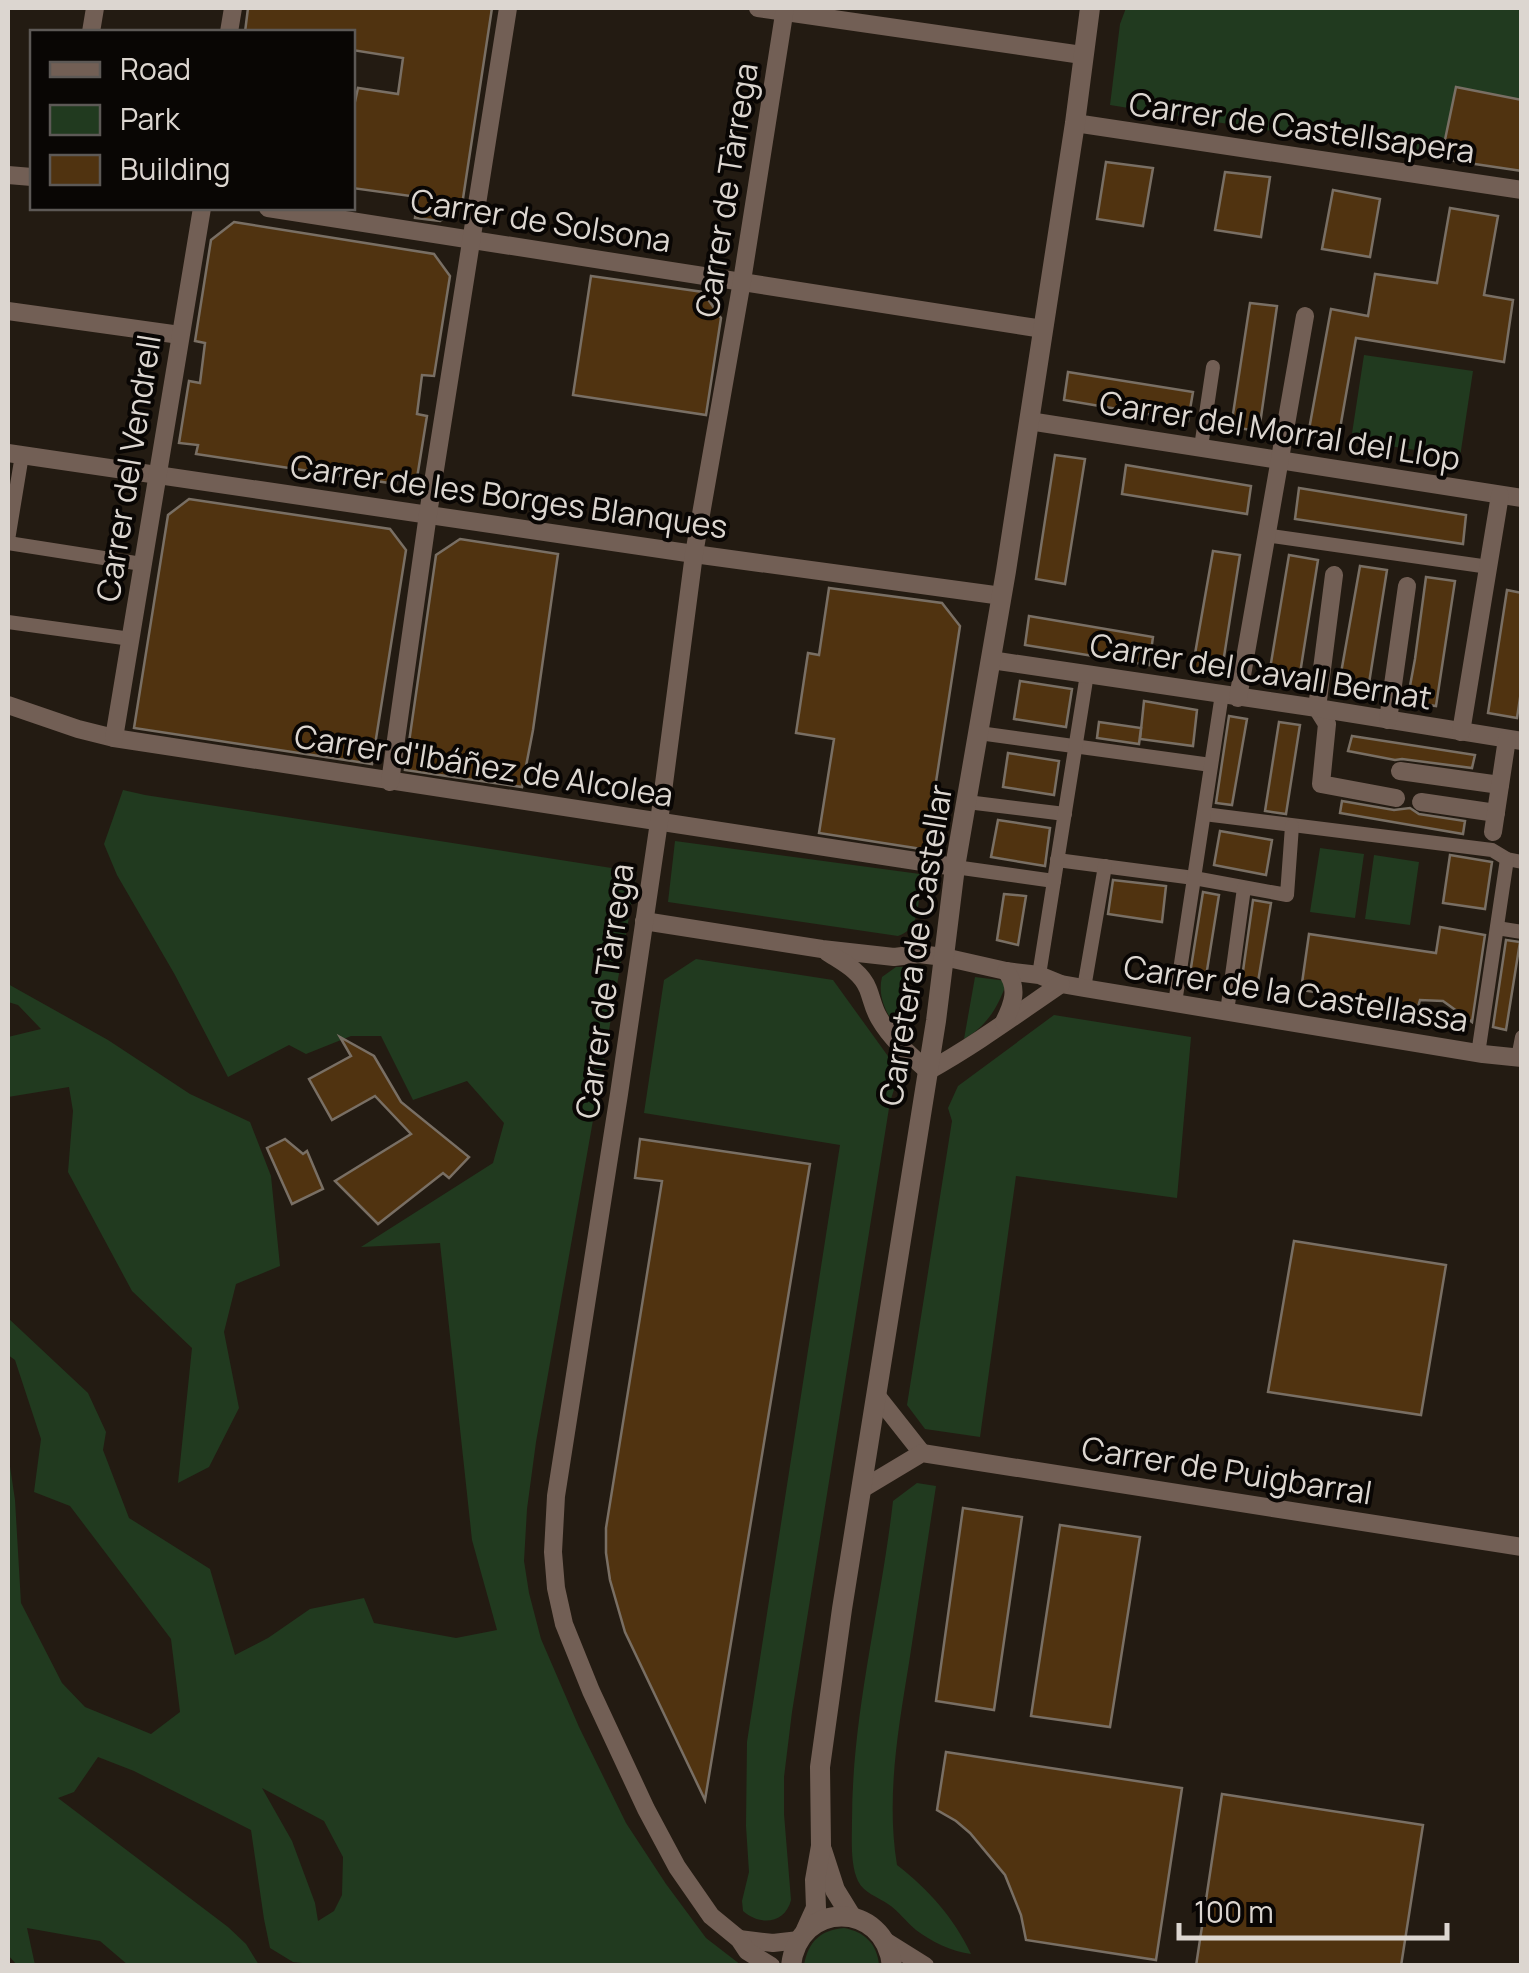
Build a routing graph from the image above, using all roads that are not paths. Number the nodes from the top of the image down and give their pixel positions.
1 (508, 8) edge
2 (758, 8) edge
3 (1090, 8) edge
4 (1102, 8) edge
5 (785, 9) edge
6 (1082, 54) junction
7 (1074, 124) junction
8 (1522, 190) edge
9 (202, 210) edge
10 (280, 210) edge
11 (472, 241) junction
12 (742, 281) junction
13 (8, 312) edge
14 (1305, 316) dead end
15 (1043, 329) junction
16 (180, 336) junction
17 (1212, 367) dead end
18 (1029, 421) junction
19 (1201, 447) junction
20 (15, 454) edge
21 (1279, 459) junction
22 (157, 475) junction
23 (1500, 494) junction
24 (1522, 498) edge
25 (428, 514) junction
26 (1265, 535) junction
27 (8, 541) edge
28 (694, 554) junction
29 (142, 564) junction
30 (1488, 567) junction
31 (1334, 575) dead end
32 (1407, 586) dead end
33 (1002, 596) junction
34 (8, 622) edge
35 (130, 639) junction
36 (991, 660) junction
37 (1087, 674) junction
38 (1230, 696) junction
39 (8, 705) edge
40 (1317, 708) junction
41 (1388, 720) junction
42 (1462, 732) junction
43 (978, 733) junction
44 (114, 738) junction
45 (1514, 740) edge
46 (1076, 746) junction
47 (1211, 765) junction
48 (1400, 771) dead end
49 (390, 782) junction
50 (1500, 784) junction
51 (1396, 798) dead end
52 (967, 802) junction
53 (1421, 802) dead end
54 (1065, 814) junction
55 (1204, 814) junction
56 (659, 822) junction
57 (1292, 826) junction
58 (1058, 860) junction
59 (1514, 861) edge
60 (1106, 866) junction
61 (956, 867) junction
62 (1194, 878) junction
63 (1054, 881) junction
64 (1244, 888) junction
65 (644, 921) junction
66 (1498, 928) junction
67 (1522, 932) edge
68 (822, 948) junction
69 (894, 957) junction
70 (944, 957) junction
71 (1006, 971) junction
72 (1039, 974) junction
73 (1061, 984) junction
74 (868, 986) junction
75 (1084, 988) junction
76 (1175, 1003) junction
77 (1227, 1012) junction
78 (1003, 1022) junction
79 (1522, 1037) edge
80 (1478, 1054) junction
81 (1520, 1058) edge
82 (928, 1071) junction
83 (876, 1396) junction
84 (922, 1453) junction
85 (862, 1490) junction
86 (1522, 1547) edge
87 (820, 1846) junction
88 (851, 1916) junction
89 (803, 1935) junction
90 (739, 1939) junction
91 (885, 1941) junction
92 (771, 1966) edge
93 (791, 1966) edge
94 (892, 1966) edge
95 (925, 1966) edge

1 - 11 street
2 - 5 street
3 - 6 street, Carretera de Castellar
4 - 6 street, Carretera de Castellar
5 - 6 street
5 - 12 street, Carrer de Tàrrega
6 - 7 street, Carretera de Castellar
7 - 8 street, Carrer de Castellsapera
7 - 15 street, Carretera de Castellar
9 - 16 street, Carrer del Vendrell
10 - 11 street, Carrer de Solsona
11 - 12 street, Carrer de Solsona
11 - 25 street
12 - 15 street, Carrer de Solsona
12 - 28 street, Carrer de Tàrrega
13 - 16 street
14 - 21 street
15 - 18 street, Carretera de Castellar
16 - 22 street, Carrer del Vendrell
17 - 19 street
18 - 19 street, Carrer del Morral del Llop
18 - 33 street, Carretera de Castellar
19 - 21 street, Carrer del Morral del Llop
20 - 22 street, Carrer de les Borges Blanques
20 - 27 street
21 - 23 street, Carrer del Morral del Llop
21 - 26 street
22 - 25 street, Carrer de les Borges Blanques
22 - 29 street, Carrer del Vendrell
23 - 24 street, Carrer del Morral del Llop
23 - 30 street
25 - 28 street, Carrer de les Borges Blanques
25 - 49 street
26 - 30 street
26 - 38 street
27 - 29 street
28 - 33 street, Carrer de les Borges Blanques
28 - 56 street, Carrer de Tàrrega
29 - 35 street, Carrer del Vendrell
30 - 42 street
31 - 40 street
32 - 41 street
33 - 36 street, Carretera de Castellar
34 - 35 street
35 - 44 street, Carrer del Vendrell
36 - 37 street, Carrer del Cavall Bernat
36 - 43 street, Carretera de Castellar
37 - 38 street, Carrer del Cavall Bernat
37 - 46 street
38 - 40 street, Carrer del Cavall Bernat
38 - 47 street
39 - 44 street, Carrer d'Ibáñez de Alcolea
40 - 41 street, Carrer del Cavall Bernat
40 - 51 street
41 - 42 street, Carrer del Cavall Bernat
42 - 45 street, Carrer del Cavall Bernat
43 - 46 street
43 - 52 street, Carretera de Castellar
44 - 49 street, Carrer d'Ibáñez de Alcolea
45 - 50 street
46 - 47 street
46 - 54 street
47 - 55 street
48 - 50 street
49 - 56 street, Carrer d'Ibáñez de Alcolea
50 - 53 street
52 - 54 street
52 - 61 street, Carretera de Castellar
54 - 58 street
55 - 57 street
55 - 62 street
56 - 61 street, Carrer d'Ibáñez de Alcolea
56 - 65 street, Carrer de Tàrrega
57 - 59 street
57 - 64 street
58 - 60 street
58 - 63 street
59 - 66 street
60 - 62 street
60 - 75 street
61 - 63 street
61 - 70 street, Carretera de Castellar
62 - 64 street
62 - 76 street
63 - 72 street
64 - 77 street
65 - 68 street, Carrer de la Castellassa
65 - 90 street, Carrer de Tàrrega
66 - 67 street
66 - 80 street
68 - 69 street, Carrer de la Castellassa
68 - 74 street
69 - 70 street, Carrer de la Castellassa
69 - 74 street
70 - 71 street, Carrer de la Castellassa
70 - 82 street, Carretera de Castellar
71 - 72 street, Carrer de la Castellassa
71 - 78 street
72 - 73 street, Carrer de la Castellassa
73 - 75 street, Carrer de la Castellassa
73 - 78 street
74 - 82 street
75 - 76 street, Carrer de la Castellassa
76 - 77 street, Carrer de la Castellassa
77 - 80 street, Carrer de la Castellassa
78 - 82 street
79 - 81 street
80 - 81 street, Carrer de la Castellassa
82 - 83 street, Carretera de Castellar
83 - 84 street
83 - 85 street, Carretera de Castellar
84 - 85 street
84 - 86 street, Carrer de Puigbarral
85 - 87 street, Carretera de Castellar
87 - 88 street, Carretera de Castellar
87 - 89 street, Carretera de Castellar
88 - 89 street
88 - 91 street
89 - 90 street
89 - 93 street, Carretera de Castellar
90 - 92 street, Carrer de Tàrrega
91 - 94 street
91 - 95 street

